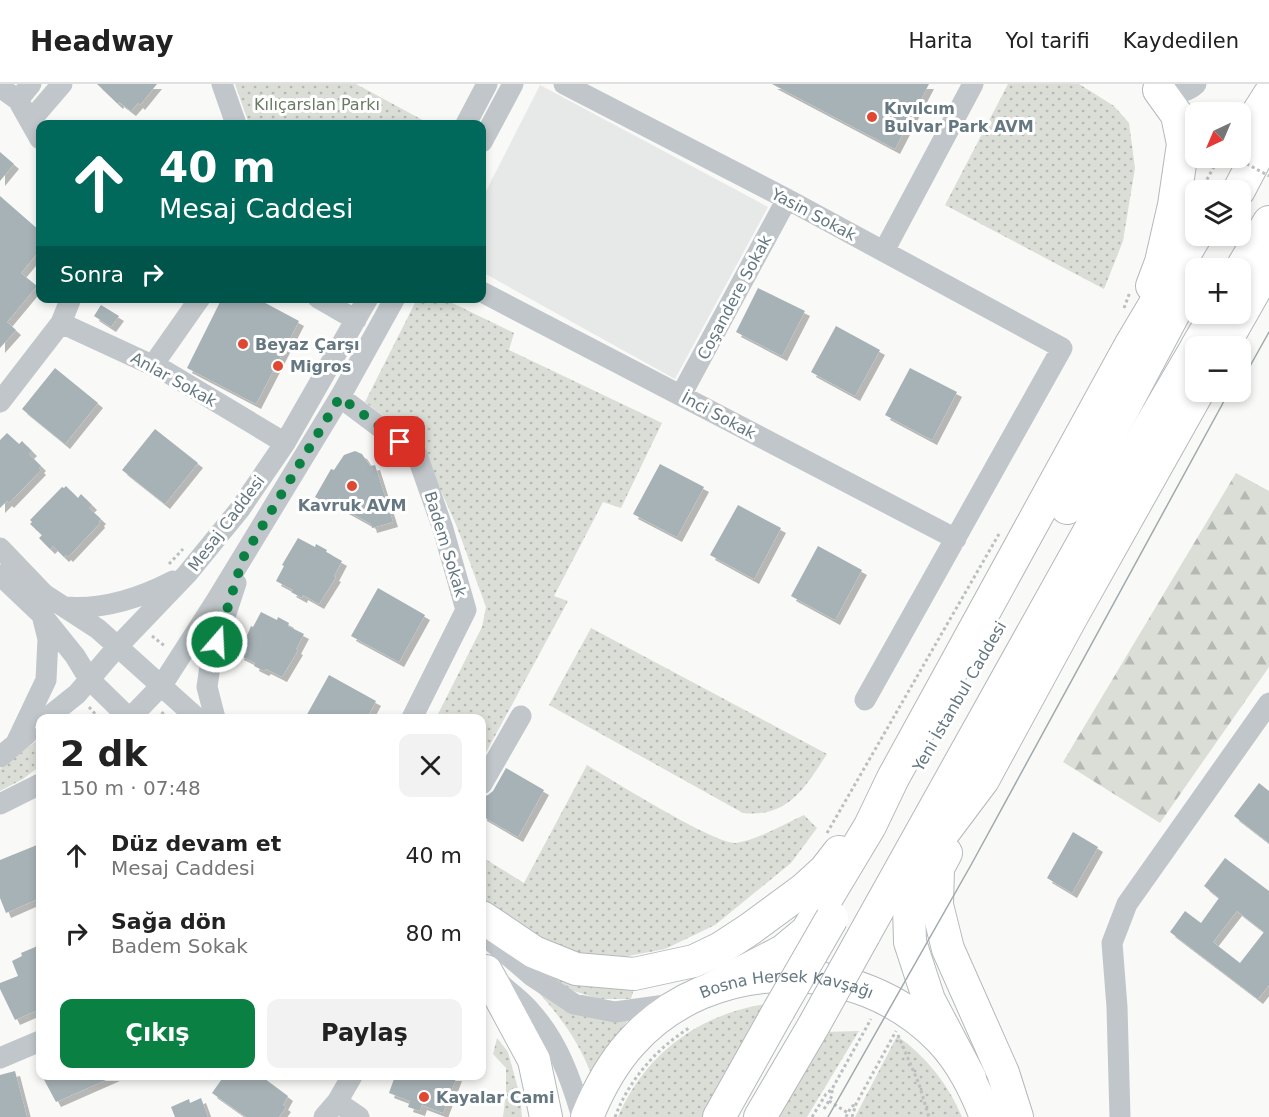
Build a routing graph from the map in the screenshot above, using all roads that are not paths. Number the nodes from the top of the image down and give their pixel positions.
1 (62, 84) edge
2 (222, 84) edge
3 (487, 84) edge
4 (513, 84) edge
5 (564, 84) edge
6 (973, 84) edge
7 (1196, 84) edge
8 (1156, 87) edge
9 (11, 91) edge
10 (1269, 95) edge
11 (31, 120) junction
12 (235, 120) edge
13 (468, 120) edge
14 (1251, 122) edge
15 (36, 131) edge
16 (1269, 133) edge
17 (486, 135) edge
18 (1244, 180) edge
19 (787, 199) junction
20 (1269, 222) edge
21 (1189, 246) edge
22 (884, 251) junction
23 (1248, 258) edge
24 (1269, 265) edge
25 (1185, 291) edge
26 (486, 294) edge
27 (69, 303) edge
28 (196, 303) edge
29 (327, 303) edge
30 (365, 303) edge
31 (392, 303) edge
32 (356, 320) junction
33 (60, 323) junction
34 (1229, 336) edge
35 (1130, 346) junction
36 (153, 365) junction
37 (1185, 366) edge
38 (681, 395) junction
39 (340, 397) junction
40 (0, 402) edge
41 (1192, 402) edge
42 (285, 443) junction
43 (956, 539) junction
44 (0, 548) edge
45 (243, 558) junction
46 (178, 569) junction
47 (0, 575) edge
48 (65, 607) junction
49 (42, 615) junction
50 (118, 646) junction
51 (90, 678) junction
52 (162, 685) junction
53 (865, 700) dead end
54 (1269, 703) edge
55 (52, 714) edge
56 (125, 714) edge
57 (133, 714) edge
58 (192, 714) edge
59 (214, 714) edge
60 (414, 714) edge
61 (521, 716) dead end
62 (36, 727) edge
63 (8, 750) edge
64 (486, 777) edge
65 (893, 778) junction
66 (983, 780) junction
67 (36, 786) edge
68 (0, 804) edge
69 (486, 920) edge
70 (486, 936) edge
71 (486, 971) edge
72 (486, 973) edge
73 (714, 987) junction
74 (682, 1002) junction
75 (36, 1043) edge
76 (0, 1058) edge
77 (970, 1078) junction
78 (349, 1080) edge
79 (330, 1110) edge
80 (358, 1117) edge
81 (546, 1117) edge
82 (582, 1117) edge
83 (587, 1117) edge
84 (719, 1117) edge
85 (760, 1117) edge
86 (987, 1117) edge
87 (1017, 1117) edge
88 (1120, 1117) edge

1 - 11 street
2 - 12 street
3 - 13 street
4 - 17 street
5 - 19 street, Yasin Sokak
6 - 22 street
7 - 8 street
8 - 35 highway
9 - 11 street
10 - 14 highway
11 - 15 street
16 - 18 highway
19 - 22 street, Yasin Sokak
19 - 38 street, Coşandere Sokak
20 - 23 highway
21 - 35 highway
22 - 43 street, Yasin Sokak
24 - 34 highway
25 - 84 highway, Yeni İstanbul Caddesi, bridge
26 - 38 street, İnci Sokak
27 - 33 street
28 - 36 street
29 - 32 street
30 - 32 street, Mesaj Caddesi
31 - 39 street, Mesaj Caddesi
32 - 42 street, Mesaj Caddesi
33 - 36 street, Anlar Sokak
33 - 40 street
35 - 65 highway
36 - 42 street, Anlar Sokak
37 - 85 highway, Yeni İstanbul Caddesi, bridge
38 - 43 street, İnci Sokak
39 - 45 street, Mesaj Caddesi
39 - 60 street, Badem Sokak
41 - 66 highway
42 - 46 street, Mesaj Caddesi
43 - 53 street
44 - 48 street
45 - 52 street, Mesaj Caddesi
45 - 59 street
46 - 48 street
46 - 50 street, Mesaj Caddesi
47 - 49 street
48 - 50 street
49 - 51 street
49 - 63 street
50 - 51 street, Mesaj Caddesi
50 - 52 street
51 - 55 street, Mesaj Caddesi
51 - 56 street
52 - 57 street, Mesaj Caddesi
52 - 58 street
54 - 88 street
61 - 64 street
62 - 63 street
65 - 69 highway
65 - 73 highway
66 - 77 highway
66 - 87 highway
67 - 68 street
70 - 74 street
71 - 82 street
72 - 81 highway
73 - 74 highway, Bosna Hersek Kavşağı
73 - 77 highway, Bosna Hersek Kavşağı
74 - 83 highway, Bosna Hersek Kavşağı
75 - 76 street
77 - 86 highway, Bosna Hersek Kavşağı
78 - 79 street
79 - 80 street

